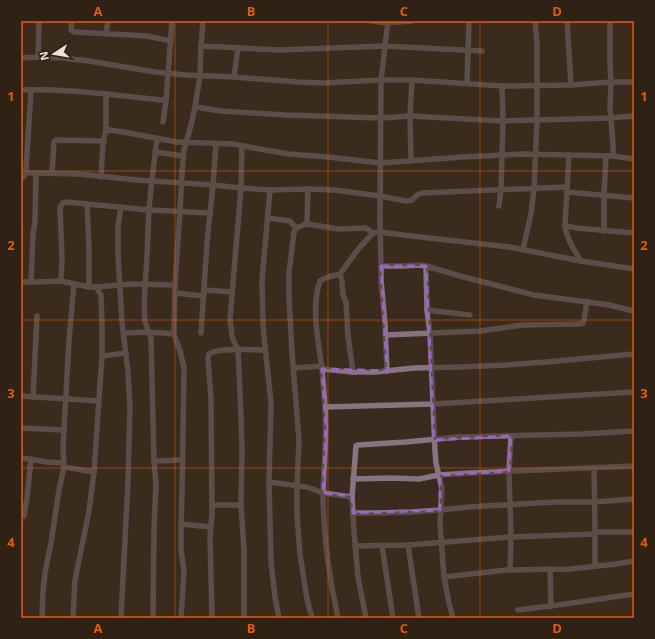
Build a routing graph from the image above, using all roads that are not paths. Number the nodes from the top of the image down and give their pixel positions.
1 (39, 21) edge
2 (72, 21) edge
3 (108, 21) edge
4 (172, 21) edge
5 (203, 21) edge
6 (371, 21) edge
7 (411, 21) edge
8 (469, 21) edge
9 (535, 21) edge
10 (567, 21) edge
11 (610, 21) edge
12 (387, 22) edge
13 (106, 34) junction
14 (171, 41) junction
15 (200, 46) junction
16 (384, 46) junction
17 (238, 48) junction
18 (468, 50) junction
19 (482, 51) dead end
20 (38, 57) junction
21 (21, 58) edge
22 (168, 74) junction
23 (200, 76) junction
24 (234, 77) junction
25 (381, 80) junction
26 (412, 80) junction
27 (611, 82) junction
28 (634, 82) edge
29 (467, 83) junction
30 (571, 85) junction
31 (502, 86) junction
32 (536, 86) junction
33 (21, 90) edge
34 (31, 90) junction
35 (106, 94) junction
36 (166, 100) junction
37 (195, 107) junction
38 (410, 116) junction
39 (634, 116) edge
40 (381, 118) junction
41 (611, 118) junction
42 (537, 120) junction
43 (503, 121) junction
44 (163, 122) dead end
45 (106, 131) junction
46 (157, 139) junction
47 (104, 141) junction
48 (185, 143) junction
49 (216, 144) junction
50 (242, 146) junction
51 (155, 152) junction
52 (536, 154) junction
53 (501, 155) junction
54 (569, 155) junction
55 (183, 156) junction
56 (606, 156) junction
57 (613, 156) junction
58 (634, 159) edge
59 (411, 161) junction
60 (381, 163) junction
61 (27, 171) junction
62 (36, 173) junction
63 (52, 173) junction
64 (101, 176) junction
65 (21, 179) edge
66 (152, 181) junction
67 (182, 182) junction
68 (213, 185) junction
69 (241, 188) junction
70 (308, 188) junction
71 (534, 189) junction
72 (567, 189) junction
73 (270, 190) junction
74 (501, 190) junction
75 (604, 195) junction
76 (380, 196) junction
77 (634, 198) edge
78 (87, 204) junction
79 (499, 206) dead end
80 (121, 207) junction
81 (149, 210) junction
82 (180, 211) junction
83 (210, 213) junction
84 (268, 218) junction
85 (306, 224) junction
86 (565, 226) junction
87 (296, 228) junction
88 (604, 231) junction
89 (380, 232) junction
90 (373, 233) junction
91 (634, 233) edge
92 (523, 249) junction
93 (581, 261) junction
94 (381, 266) junction
95 (426, 266) junction
96 (435, 268) junction
97 (634, 269) edge
98 (340, 274) junction
99 (427, 278) junction
100 (61, 281) junction
101 (21, 282) edge
102 (31, 282) junction
103 (74, 284) junction
104 (144, 284) junction
105 (120, 285) junction
106 (175, 286) junction
107 (89, 287) junction
108 (96, 287) junction
109 (232, 292) junction
110 (175, 293) junction
111 (204, 293) junction
112 (587, 301) junction
113 (427, 310) junction
114 (634, 311) edge
115 (470, 315) dead end
116 (37, 316) dead end
117 (150, 332) junction
118 (124, 333) junction
119 (201, 333) dead end
120 (430, 333) junction
121 (174, 334) junction
122 (385, 335) junction
123 (238, 350) junction
124 (265, 350) junction
125 (126, 354) junction
126 (634, 354) edge
127 (102, 356) junction
128 (294, 368) junction
129 (322, 368) junction
130 (431, 368) junction
131 (387, 370) junction
132 (353, 372) junction
133 (634, 392) edge
134 (21, 396) edge
135 (33, 397) junction
136 (66, 399) junction
137 (98, 401) junction
138 (433, 404) junction
139 (325, 407) junction
140 (21, 428) edge
141 (64, 430) junction
142 (634, 431) edge
143 (511, 436) junction
144 (434, 440) junction
145 (22, 458) dead end
146 (31, 459) junction
147 (182, 460) junction
148 (154, 461) junction
149 (64, 465) junction
150 (634, 466) edge
151 (594, 468) junction
152 (509, 471) junction
153 (94, 472) junction
154 (438, 476) junction
155 (353, 479) junction
156 (269, 482) junction
157 (297, 486) junction
158 (323, 493) junction
159 (352, 497) junction
160 (634, 499) edge
161 (594, 502) junction
162 (212, 505) junction
163 (241, 505) junction
164 (510, 505) junction
165 (440, 510) junction
166 (353, 513) junction
167 (24, 516) dead end
168 (181, 524) junction
169 (211, 527) junction
170 (634, 532) edge
171 (595, 533) junction
172 (512, 537) junction
173 (441, 543) junction
174 (408, 545) junction
175 (355, 546) junction
176 (382, 546) junction
177 (634, 560) edge
178 (594, 566) junction
179 (510, 570) junction
180 (550, 570) junction
181 (444, 577) junction
182 (634, 594) edge
183 (550, 606) junction
184 (518, 610) dead end
185 (42, 618) edge
186 (73, 618) edge
187 (121, 618) edge
188 (153, 618) edge
189 (181, 618) edge
190 (212, 618) edge
191 (244, 618) edge
192 (279, 618) edge
193 (312, 618) edge
194 (338, 618) edge
195 (366, 618) edge
196 (394, 618) edge
197 (419, 618) edge
198 (453, 618) edge

1 - 20 street
2 - 13 street
3 - 13 street
4 - 14 street
5 - 15 street
6 - 12 street
7 - 12 street
8 - 18 street
9 - 32 street
10 - 30 street
11 - 27 street
12 - 16 street
13 - 14 street
14 - 22 street
15 - 17 street
15 - 23 street
16 - 17 street
16 - 18 street
16 - 25 street
17 - 24 street
18 - 19 street
18 - 29 street
20 - 21 street
20 - 22 street
22 - 23 street
22 - 36 street
23 - 24 street
23 - 37 street
24 - 25 street
25 - 26 street
25 - 40 street
26 - 29 street
26 - 38 street
27 - 28 street
27 - 30 street
27 - 41 street
29 - 31 street
30 - 32 street
31 - 32 street
31 - 43 street
32 - 42 street
33 - 34 street
34 - 35 street
34 - 61 street
35 - 36 street
35 - 45 street
36 - 44 street
37 - 40 street
37 - 48 street
38 - 40 street
38 - 43 street
38 - 59 street
39 - 41 street
40 - 60 street
41 - 42 street
41 - 57 street
42 - 43 street
42 - 52 street
43 - 53 street
45 - 46 street
45 - 47 street
46 - 48 street
46 - 51 street
47 - 63 street
47 - 64 street
48 - 49 street
48 - 55 street
49 - 50 street
49 - 68 street
50 - 60 street
50 - 69 street
51 - 55 street
51 - 66 street
52 - 53 street
52 - 54 street
52 - 71 street
53 - 59 street
53 - 74 street
54 - 56 street
54 - 72 street
55 - 67 street
56 - 57 street
56 - 75 street
57 - 58 street
59 - 60 street
60 - 76 street
61 - 62 street
61 - 65 street
62 - 63 street
62 - 102 street
63 - 64 street
64 - 66 street
66 - 67 street
66 - 81 street
67 - 68 street
67 - 82 street
68 - 69 street
68 - 83 street
69 - 73 street
69 - 109 street
70 - 73 street
70 - 76 street
70 - 85 street
71 - 72 street
71 - 74 street
71 - 92 street
72 - 75 street
72 - 86 street
73 - 84 street
74 - 76 street
74 - 79 street
75 - 77 street
75 - 88 street
76 - 89 street
78 - 80 street
78 - 100 street
78 - 107 street
80 - 81 street
80 - 105 street
81 - 82 street
81 - 104 street
82 - 83 street
82 - 106 street
83 - 111 street
84 - 87 street
84 - 124 street
85 - 87 street
85 - 90 street
86 - 88 street
86 - 93 street
87 - 128 street
88 - 91 street
89 - 90 street
89 - 92 street
89 - 94 street
90 - 98 street
92 - 93 street
93 - 97 street
94 - 95 street
94 - 122 street
95 - 96 street
95 - 99 street
96 - 99 street
96 - 112 street
98 - 129 street
98 - 132 street
99 - 113 street
100 - 102 street
100 - 103 street
101 - 102 street
103 - 107 street
103 - 136 street
104 - 105 street
104 - 106 street
104 - 117 street
105 - 108 street
105 - 118 street
106 - 110 street
107 - 108 street
108 - 127 street
109 - 111 street
109 - 123 street
110 - 111 street
110 - 121 street
111 - 119 street
112 - 114 street
112 - 120 street
113 - 115 street
113 - 120 street
116 - 135 street
117 - 118 street
117 - 121 street
117 - 148 street
118 - 125 street
120 - 122 street
120 - 130 street
121 - 147 street
122 - 131 street
123 - 124 street
123 - 162 street
123 - 163 street
124 - 156 street
125 - 127 street
125 - 187 street
126 - 130 street
127 - 137 street
128 - 129 street
128 - 157 street
129 - 132 street
129 - 139 street
130 - 131 street
130 - 138 street
131 - 132 street
133 - 138 street
134 - 135 street
135 - 136 street
136 - 137 street
136 - 141 street
137 - 153 street
138 - 139 street
138 - 144 street
139 - 158 street
140 - 141 street
141 - 149 street
142 - 143 street
143 - 144 street
143 - 152 street
144 - 154 street
144 - 155 street
145 - 146 street
146 - 149 street
146 - 167 street
147 - 148 street
147 - 168 street
148 - 188 street
149 - 153 street
149 - 185 street
150 - 151 street
151 - 152 street
151 - 161 street
152 - 154 street
152 - 164 street
153 - 186 street
154 - 155 street
154 - 165 street
155 - 159 street
156 - 157 street
156 - 192 street
157 - 158 street
157 - 193 street
158 - 159 street
158 - 194 street
159 - 166 street
160 - 161 street
161 - 164 street
161 - 171 street
162 - 163 street
162 - 169 street
163 - 191 street
164 - 165 street
164 - 172 street
165 - 166 street
165 - 173 street
166 - 175 street
168 - 169 street
168 - 189 street
169 - 190 street
170 - 171 street
171 - 172 street
171 - 178 street
172 - 173 street
172 - 179 street
173 - 174 street
173 - 181 street
174 - 176 street
174 - 197 street
175 - 176 street
175 - 195 street
176 - 196 street
177 - 178 street
178 - 180 street
179 - 180 street
179 - 181 street
180 - 183 street
181 - 198 street
182 - 183 street
183 - 184 street

